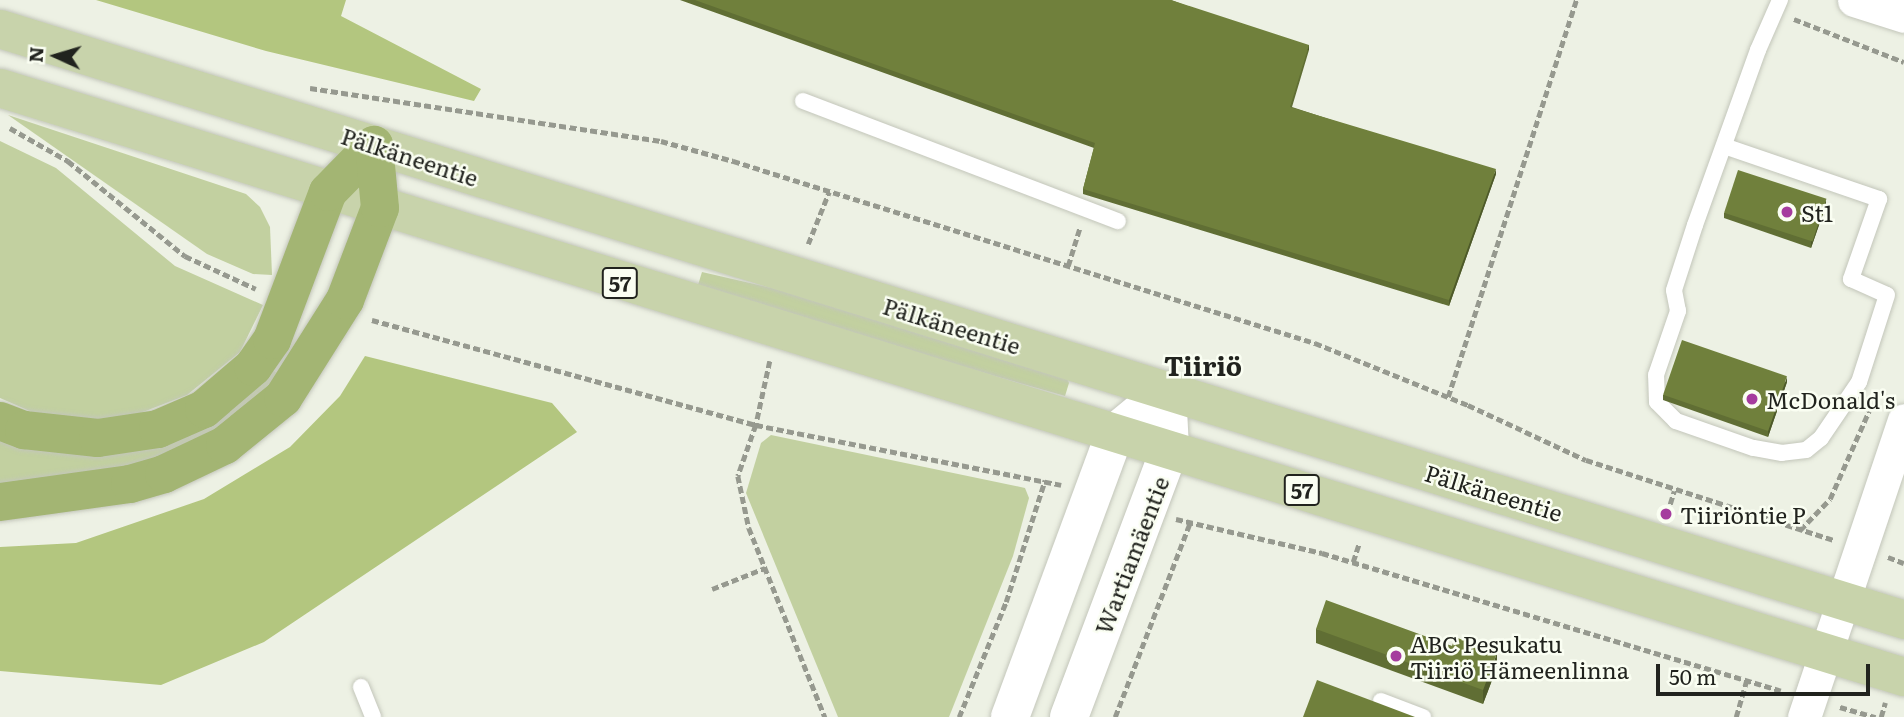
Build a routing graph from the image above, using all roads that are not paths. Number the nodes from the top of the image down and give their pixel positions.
1 (1854, 0) edge
2 (1778, 4) edge
3 (1904, 16) edge
4 (0, 29) edge
5 (803, 101) dead end
6 (2, 106) edge
7 (374, 145) junction
8 (1724, 146) junction
9 (328, 192) junction
10 (380, 208) junction
11 (1118, 221) dead end
12 (1167, 390) junction
13 (1904, 420) edge
14 (0, 421) edge
15 (1115, 433) junction
16 (1170, 448) junction
17 (0, 502) edge
18 (1846, 601) junction
19 (1904, 620) edge
20 (1830, 652) junction
21 (1904, 677) edge
22 (361, 687) dead end
23 (1381, 701) edge
24 (373, 717) edge
25 (1010, 717) edge
26 (1069, 717) edge
27 (1423, 717) edge
28 (1804, 717) edge

1 - 3 street
2 - 8 lane
4 - 7 main road, Pälkäneentie / 57
5 - 11 lane
6 - 9 main road, 57
7 - 9 highway
7 - 10 highway
7 - 12 main road, Pälkäneentie / 57
8 - 8 lane
9 - 10 main road, 57
9 - 14 highway
10 - 15 main road, 57
10 - 17 highway
12 - 15 main road
12 - 16 main road, Wartiamäentie
12 - 18 main road, Pälkäneentie / 57
13 - 18 street
15 - 16 main road, 57
15 - 25 main road
16 - 20 main road, 57
16 - 26 main road, Wartiamäentie
18 - 19 main road, Pälkäneentie / 57
18 - 20 street
20 - 21 main road, 57
20 - 28 street
22 - 24 lane
23 - 27 lane

